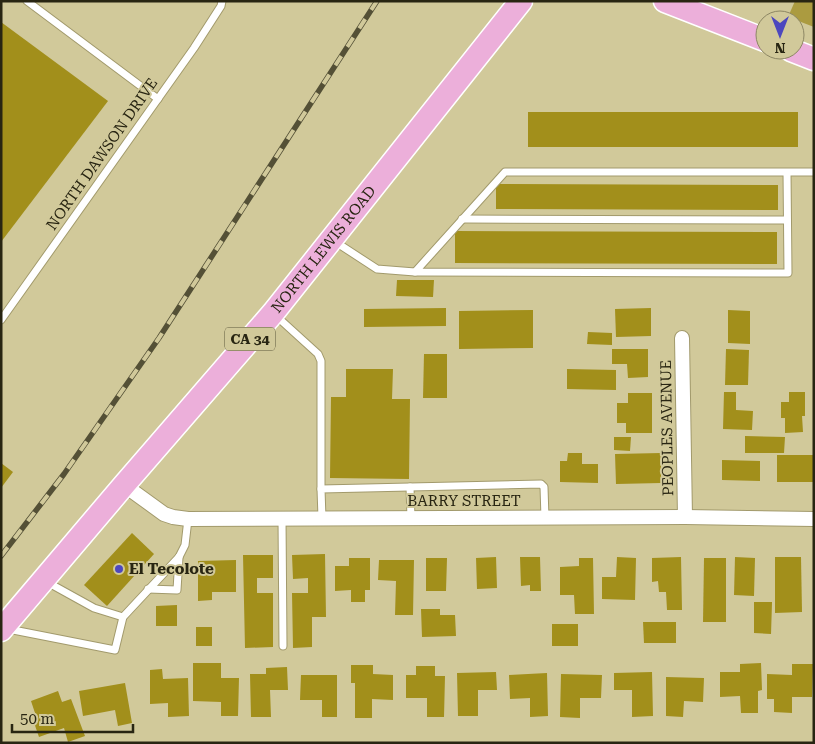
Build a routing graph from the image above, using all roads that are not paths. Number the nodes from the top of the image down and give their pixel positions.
1 (27, 1) edge
2 (222, 1) edge
3 (521, 1) edge
4 (665, 1) edge
5 (755, 36) edge
6 (158, 99) junction
7 (787, 172) junction
8 (814, 172) edge
9 (462, 219) junction
10 (787, 220) junction
11 (331, 239) junction
12 (414, 272) junction
13 (273, 313) junction
14 (1, 320) edge
15 (682, 338) dead end
16 (124, 484) junction
17 (410, 487) junction
18 (321, 489) junction
19 (685, 517) junction
20 (282, 518) junction
21 (322, 518) junction
22 (411, 518) junction
23 (545, 518) junction
24 (188, 519) junction
25 (814, 519) edge
26 (178, 557) junction
27 (43, 580) junction
28 (148, 589) junction
29 (123, 617) junction
30 (2, 629) edge
31 (283, 646) dead end

1 - 6 lane
2 - 6 lane, NORTH DAWSON DRIVE
3 - 11 main road, NORTH LEWIS ROAD / CA 34
4 - 5 main road
6 - 14 lane, NORTH DAWSON DRIVE
7 - 8 lane
7 - 9 lane
7 - 10 lane
9 - 10 lane
9 - 12 lane
10 - 12 lane
11 - 12 lane
11 - 13 main road, NORTH LEWIS ROAD / CA 34
13 - 16 main road, NORTH LEWIS ROAD / CA 34
13 - 18 lane
15 - 19 street, PEOPLES AVENUE
16 - 24 street, BARRY STREET
16 - 27 main road, NORTH LEWIS ROAD / CA 34
17 - 18 lane
17 - 22 lane
17 - 23 lane
18 - 21 lane
19 - 23 street, BARRY STREET
19 - 25 street, BARRY STREET
20 - 21 street, BARRY STREET
20 - 24 street, BARRY STREET
20 - 31 lane
21 - 22 street, BARRY STREET
22 - 23 street, BARRY STREET
24 - 26 lane
26 - 28 lane
26 - 28 lane
27 - 29 lane
27 - 30 main road, NORTH LEWIS ROAD / CA 34
28 - 29 lane
29 - 30 lane

